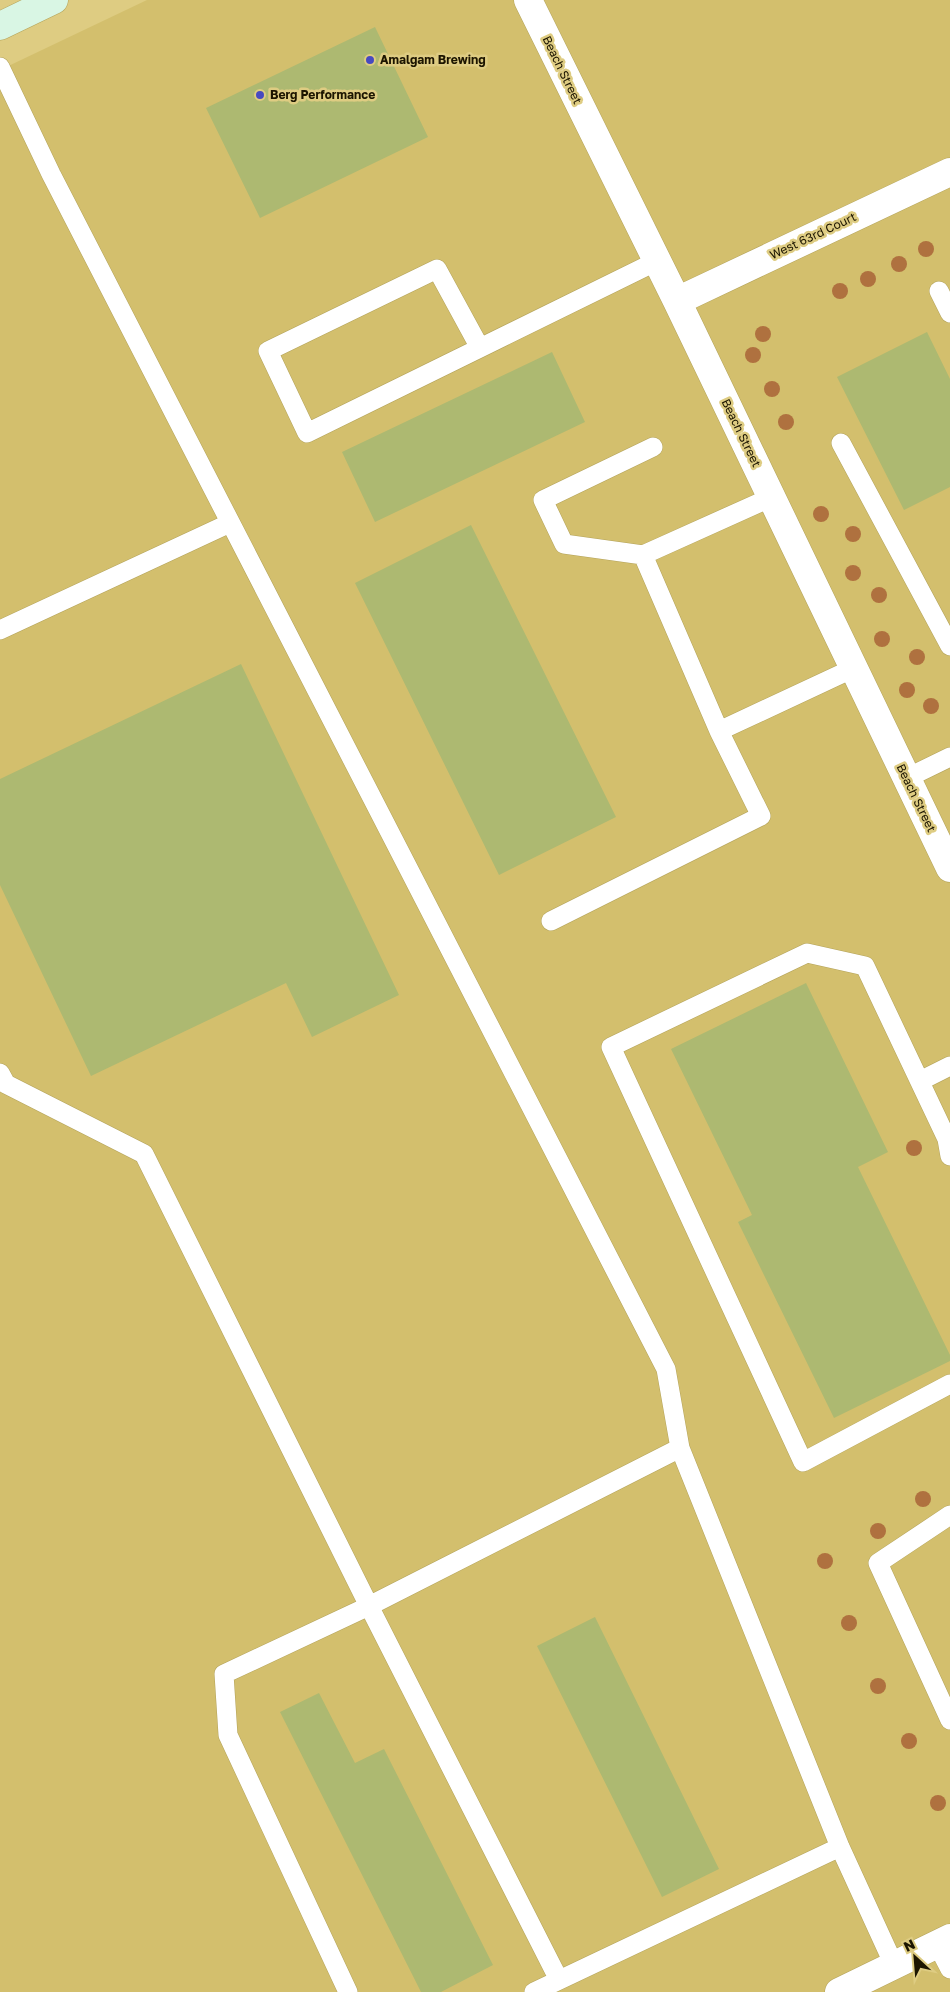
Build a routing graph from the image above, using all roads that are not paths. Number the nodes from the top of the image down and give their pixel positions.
1 (54, 0) edge
2 (528, 0) edge
3 (0, 26) edge
4 (0, 67) edge
5 (950, 172) edge
6 (657, 261) junction
7 (939, 291) dead end
8 (677, 301) junction
9 (950, 313) edge
10 (480, 348) junction
11 (841, 443) dead end
12 (653, 447) dead end
13 (772, 497) junction
14 (230, 523) junction
15 (643, 555) junction
16 (0, 630) edge
17 (950, 646) edge
18 (854, 668) junction
19 (719, 731) junction
20 (950, 757) edge
21 (907, 778) junction
22 (950, 868) edge
23 (551, 920) dead end
24 (950, 1066) edge
25 (0, 1073) edge
26 (920, 1081) junction
27 (949, 1144) edge
28 (950, 1384) edge
29 (680, 1448) junction
30 (950, 1515) edge
31 (369, 1606) junction
32 (950, 1720) edge
33 (840, 1847) junction
34 (944, 1941) edge
35 (894, 1965) junction
36 (950, 1969) edge
37 (559, 1980) junction
38 (348, 1992) edge
39 (534, 1992) edge
40 (839, 1992) edge

1 - 3 street
2 - 6 street, Beach Street
4 - 14 lane
5 - 8 street, West 63rd Court
6 - 8 street, Beach Street
6 - 10 lane
7 - 9 lane
8 - 13 street, Beach Street
10 - 10 lane
11 - 17 lane
12 - 15 lane
13 - 15 lane
13 - 18 street, Beach Street
14 - 16 lane
14 - 29 lane
15 - 19 lane
18 - 19 lane
18 - 21 street, Beach Street
19 - 23 lane
20 - 21 lane
21 - 22 street, Beach Street
24 - 26 lane
25 - 31 lane
26 - 27 lane
26 - 28 lane
29 - 31 lane
29 - 33 lane
30 - 32 lane
31 - 37 lane
31 - 38 lane
33 - 35 lane
33 - 37 lane
34 - 35 street
34 - 36 lane
35 - 40 street
37 - 39 lane

